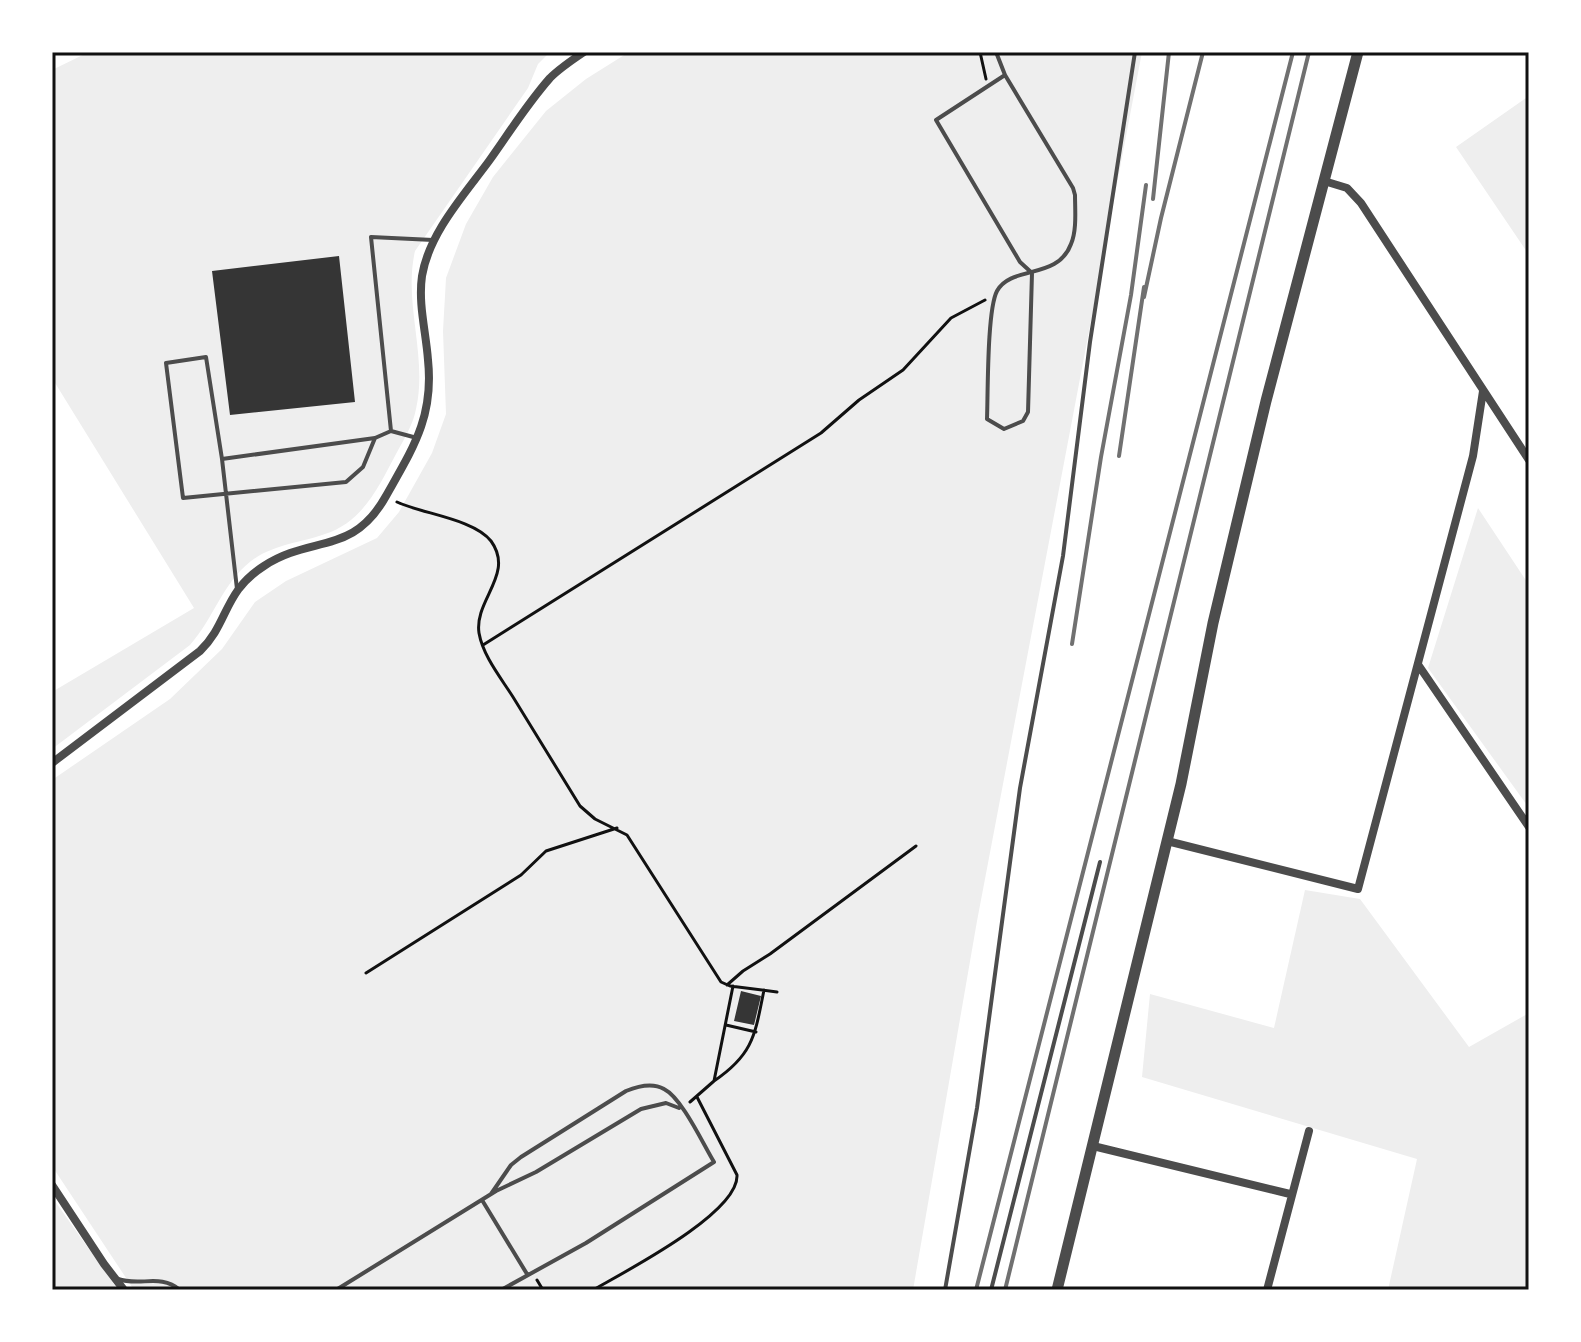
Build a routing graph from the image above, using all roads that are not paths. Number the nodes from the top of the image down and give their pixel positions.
1 (584, 52) edge
2 (996, 52) edge
3 (1135, 52) edge
4 (1358, 52) edge
5 (1005, 75) junction
6 (1324, 181) junction
7 (435, 240) junction
8 (1032, 273) junction
9 (1483, 391) junction
10 (391, 431) junction
11 (375, 438) junction
12 (417, 438) junction
13 (222, 459) junction
14 (1529, 460) edge
15 (227, 494) junction
16 (237, 589) junction
17 (1419, 666) junction
18 (52, 763) edge
19 (1529, 827) edge
20 (1167, 841) junction
21 (1100, 862) dead end
22 (681, 1109) junction
23 (1309, 1131) dead end
24 (1093, 1146) junction
25 (52, 1185) edge
26 (491, 1194) junction
27 (1290, 1194) junction
28 (482, 1200) junction
29 (527, 1274) junction
30 (116, 1278) junction
31 (124, 1290) edge
32 (180, 1290) edge
33 (336, 1290) edge
34 (501, 1290) edge
35 (945, 1290) edge
36 (991, 1290) edge
37 (1057, 1290) edge
38 (1267, 1290) edge

1 - 7 street
2 - 5 lane
3 - 35 lane
4 - 6 street
5 - 8 lane
5 - 8 lane
6 - 9 street
6 - 20 street
7 - 10 lane
7 - 12 street
8 - 8 lane
9 - 14 street
9 - 17 street
10 - 11 lane
10 - 12 lane
11 - 13 lane
11 - 15 lane
12 - 16 street
13 - 15 lane
13 - 15 lane
15 - 16 lane
16 - 18 street
17 - 19 street
17 - 20 street
20 - 24 street
21 - 36 lane
22 - 26 lane
22 - 26 lane
22 - 29 lane
23 - 27 street
24 - 27 street
24 - 37 street
25 - 30 street
26 - 28 lane
27 - 38 street
28 - 29 lane
28 - 33 lane
29 - 34 lane
30 - 31 street
30 - 32 lane

